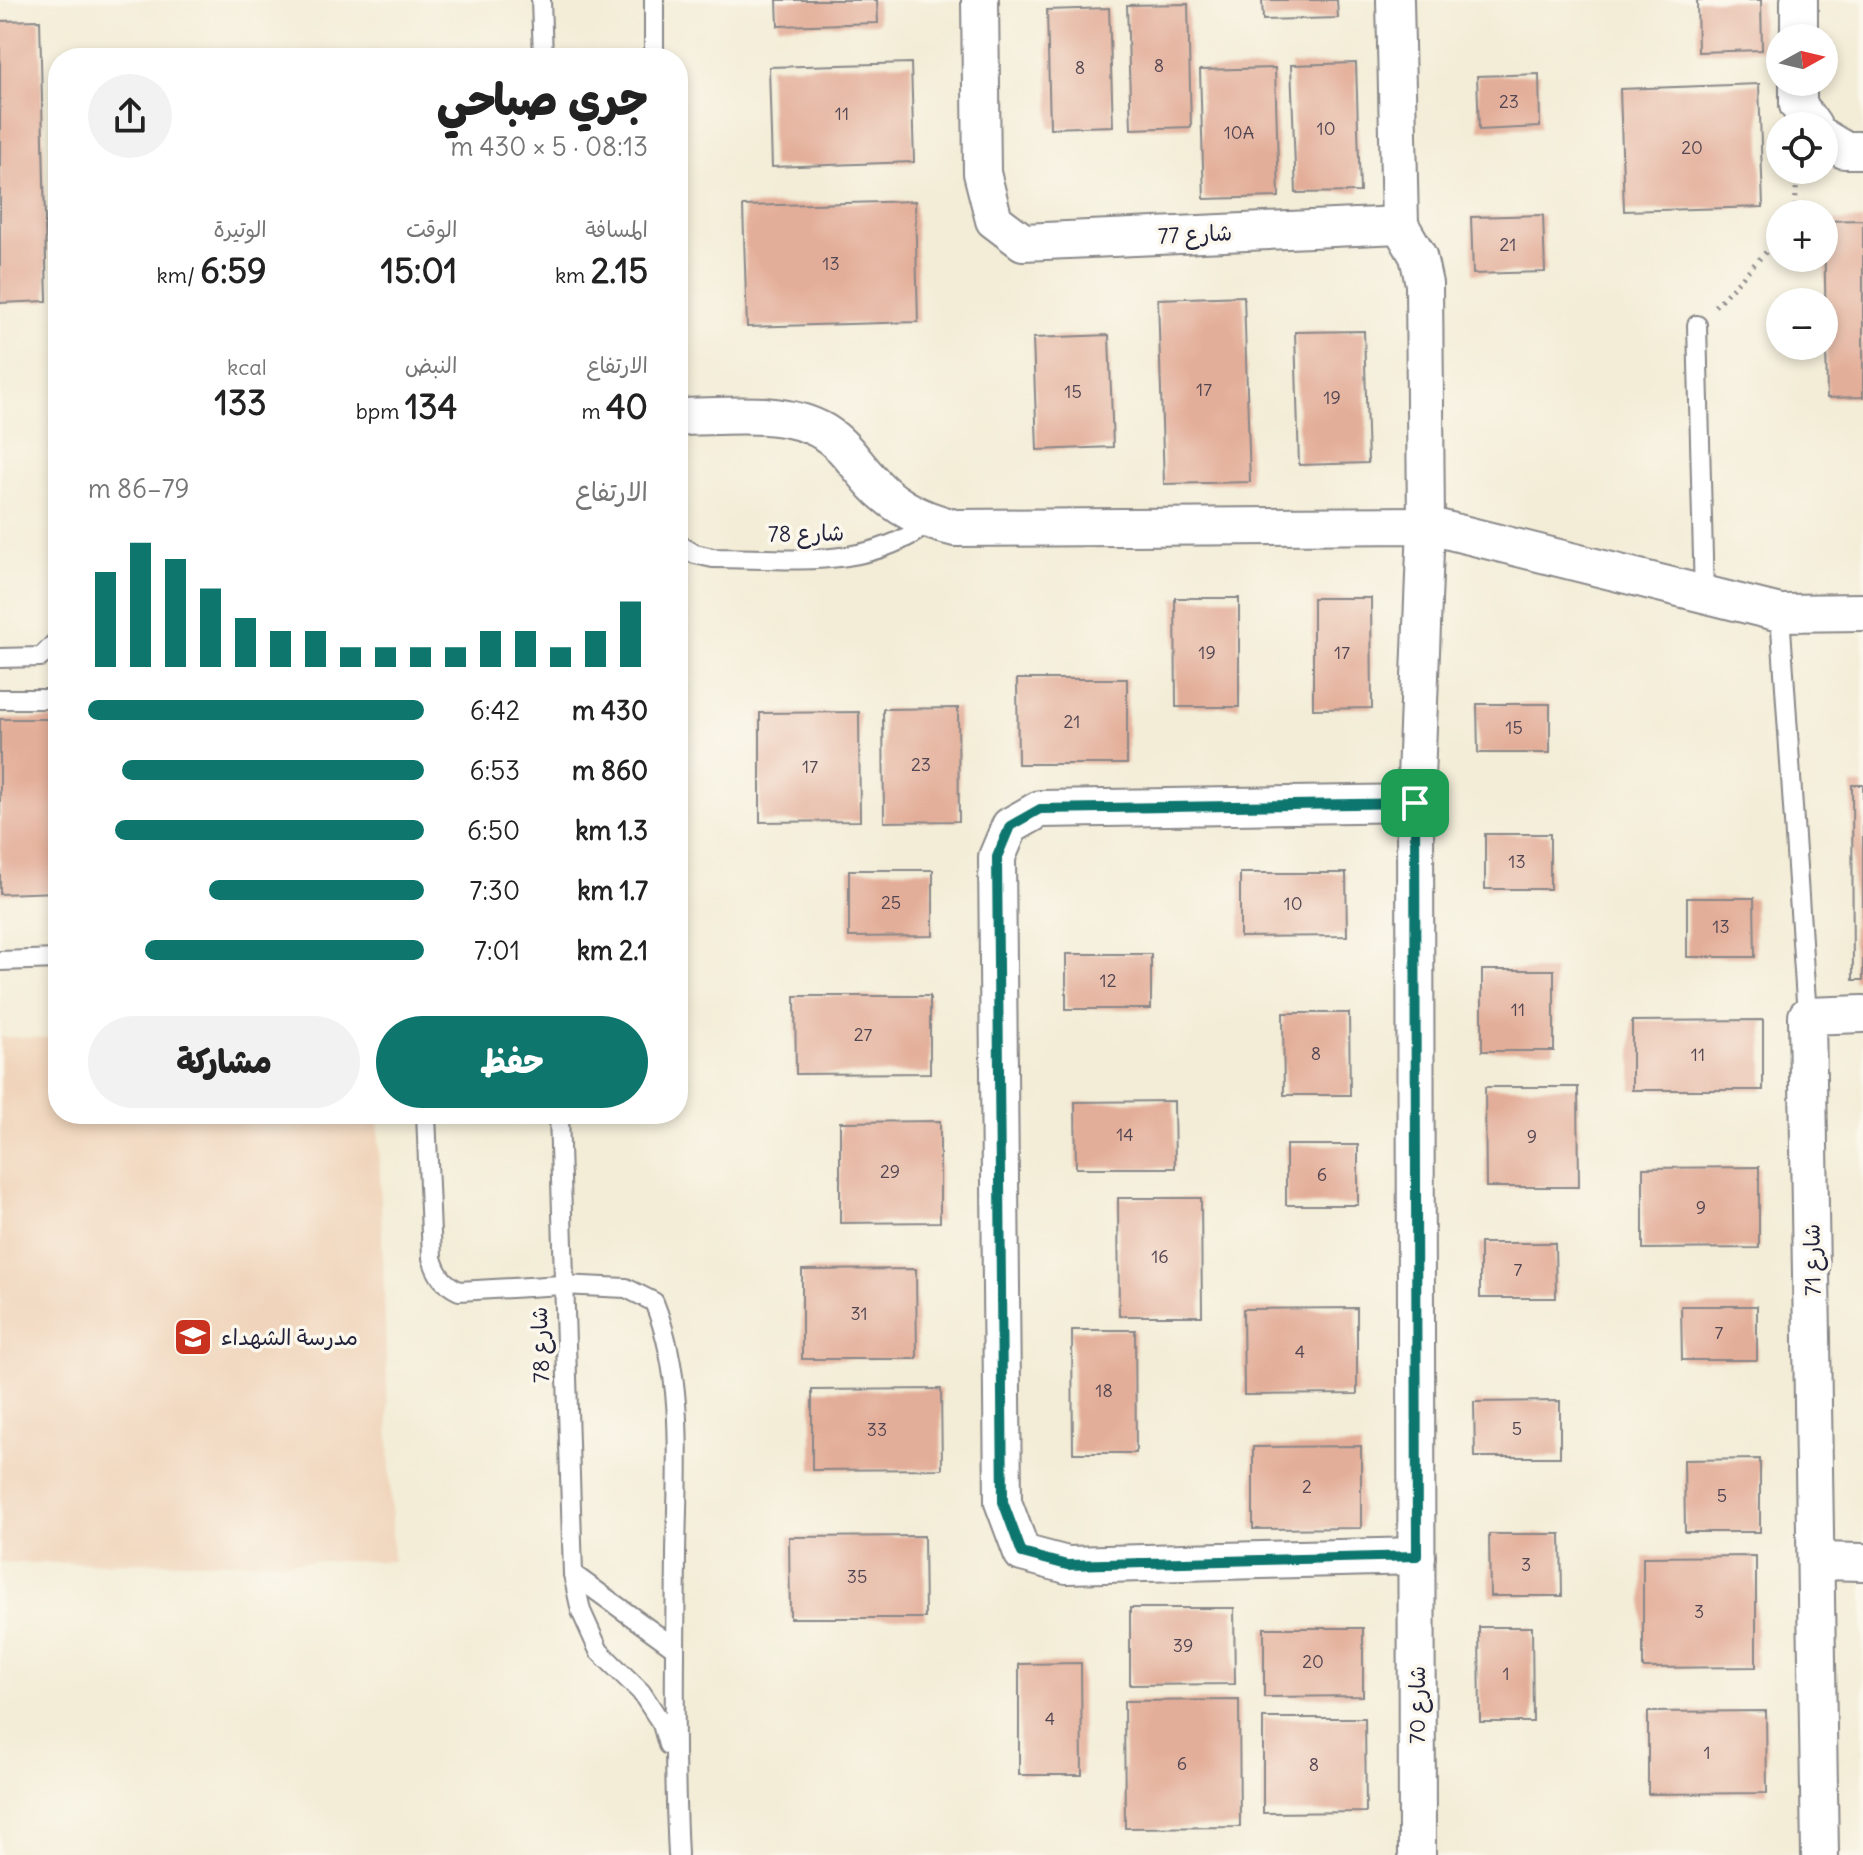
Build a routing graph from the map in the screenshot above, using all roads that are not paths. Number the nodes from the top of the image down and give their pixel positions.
1 (541, 0) edge
2 (654, 0) edge
3 (980, 0) edge
4 (1395, 0) edge
5 (1799, 0) edge
6 (1799, 24) edge
7 (543, 48) edge
8 (654, 48) edge
9 (1838, 146) edge
10 (1863, 150) edge
11 (1400, 225) junction
12 (1697, 325) road end
13 (688, 417) edge
14 (930, 522) junction
15 (1426, 525) junction
16 (688, 548) edge
17 (1704, 596) junction
18 (1863, 612) edge
19 (1780, 613) junction
20 (48, 650) edge
21 (0, 658) edge
22 (0, 699) edge
23 (48, 699) edge
24 (1415, 803) junction
25 (48, 959) edge
26 (0, 961) edge
27 (1863, 1014) edge
28 (1807, 1016) junction
29 (426, 1124) edge
30 (559, 1124) edge
31 (562, 1285) junction
32 (1417, 1556) junction
33 (1817, 1561) junction
34 (1863, 1562) edge
35 (573, 1574) junction
36 (675, 1648) junction
37 (673, 1759) junction
38 (678, 1855) edge
39 (1417, 1855) edge
40 (1820, 1855) edge

1 - 7 lane
2 - 8 lane
3 - 11 street, شارع 77
4 - 11 street
5 - 6 street
9 - 10 street
11 - 15 street, شارع 70
12 - 17 lane
13 - 14 street
14 - 15 street
14 - 16 lane, شارع 78
15 - 17 street
15 - 24 street, شارع 70
17 - 19 street
18 - 19 street
19 - 28 lane
20 - 21 lane
22 - 23 lane
24 - 32 street, شارع 70
24 - 32 street
25 - 26 lane
27 - 28 street
28 - 33 street, شارع 71
29 - 31 lane, شارع 78
30 - 31 lane, شارع 78
31 - 35 lane, شارع 78
31 - 36 lane, شارع 78
32 - 39 street, شارع 70
33 - 34 street
33 - 40 street, شارع 71
35 - 36 lane
35 - 37 lane, شارع 78
36 - 37 lane, شارع 78
37 - 38 lane, شارع 78

